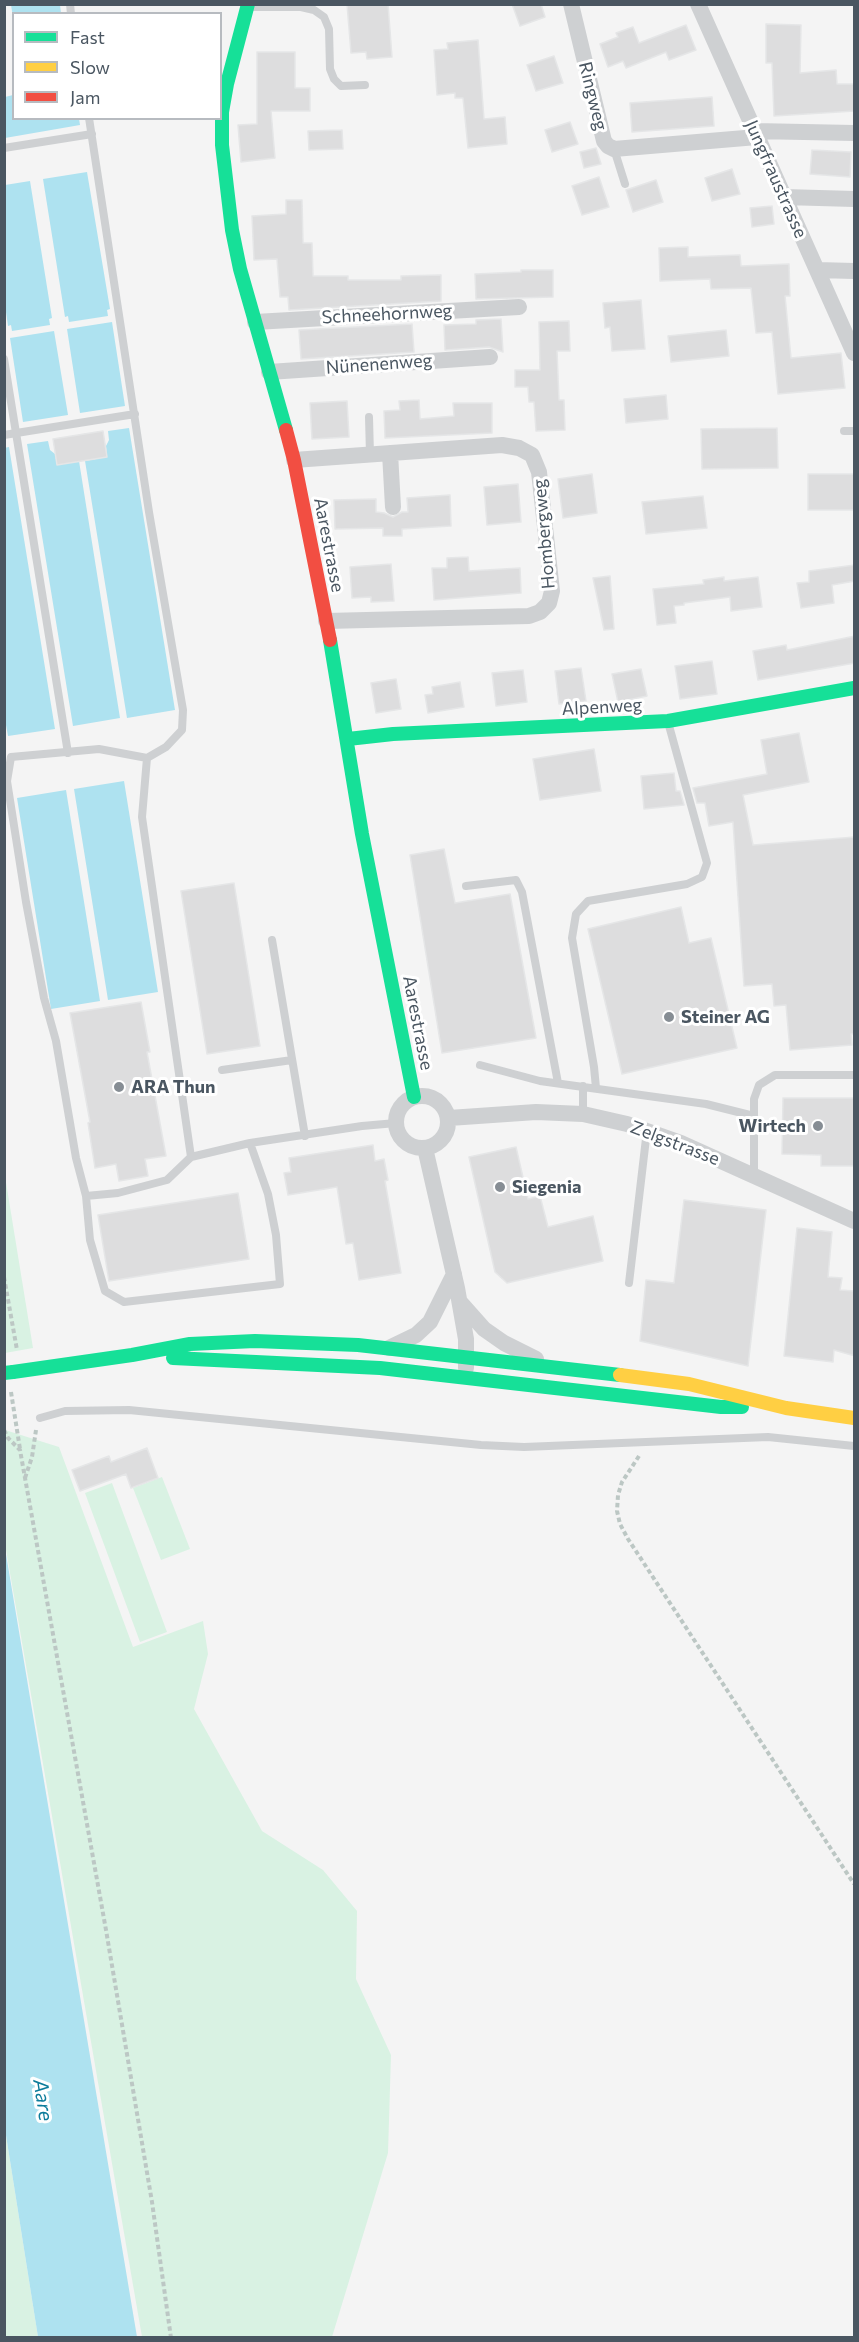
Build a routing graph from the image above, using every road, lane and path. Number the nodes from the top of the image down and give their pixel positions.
1 (571, 4) edge
2 (698, 4) edge
3 (248, 6) edge
4 (365, 85) dead end
5 (89, 120) edge
6 (855, 133) edge
7 (92, 134) junction
8 (756, 134) junction
9 (4, 148) edge
10 (614, 149) junction
11 (625, 184) dead end
12 (784, 197) junction
13 (855, 199) edge
14 (817, 270) junction
15 (855, 271) edge
16 (519, 307) dead end
17 (255, 322) junction
18 (855, 353) edge
19 (490, 357) dead end
20 (4, 359) edge
21 (269, 372) junction
22 (135, 414) junction
23 (369, 417) dead end
24 (844, 431) dead end
25 (855, 431) edge
26 (16, 433) junction
27 (4, 435) edge
28 (390, 453) junction
29 (370, 455) junction
30 (294, 460) junction
31 (393, 507) dead end
32 (326, 621) junction
33 (855, 688) edge
34 (668, 721) junction
35 (348, 739) junction
36 (68, 753) junction
37 (8, 756) edge
38 (147, 758) junction
39 (466, 886) dead end
40 (272, 940) dead end
41 (292, 1060) junction
42 (480, 1065) dead end
43 (222, 1070) dead end
44 (855, 1074) edge
45 (558, 1083) junction
46 (583, 1086) junction
47 (596, 1088) junction
48 (414, 1097) junction
49 (584, 1114) junction
50 (754, 1116) junction
51 (448, 1118) junction
52 (396, 1123) junction
53 (647, 1129) junction
54 (305, 1136) junction
55 (250, 1143) junction
56 (425, 1148) junction
57 (191, 1157) junction
58 (754, 1175) junction
59 (86, 1196) junction
60 (855, 1221) edge
61 (454, 1274) junction
62 (4, 1277) edge
63 (629, 1283) dead end
64 (460, 1302) junction
65 (389, 1348) junction
66 (132, 1355) junction
67 (467, 1357) junction
68 (554, 1367) junction
69 (12, 1375) edge
70 (465, 1377) junction
71 (786, 1408) junction
72 (40, 1418) joint
73 (855, 1418) edge
74 (4, 1430) edge
75 (649, 1442) junction
76 (855, 1446) edge
77 (20, 1450) junction
78 (25, 1479) junction
79 (855, 1884) edge
80 (171, 2337) edge

1 - 10 street, Ringweg
2 - 8 street, Jungfraustrasse
3 - 4 lane
3 - 17 street, Aarestrasse
5 - 7 lane
6 - 8 street, Ringweg
7 - 9 lane
7 - 22 lane
8 - 10 street, Ringweg
8 - 12 street, Jungfraustrasse
10 - 11 lane
12 - 13 street
12 - 14 street, Jungfraustrasse
14 - 15 street
14 - 18 street, Jungfraustrasse
16 - 17 street, Schneehornweg
17 - 21 street, Aarestrasse
19 - 21 street, Nünenenweg
20 - 26 lane
21 - 30 street, Aarestrasse
22 - 26 lane
22 - 38 lane
23 - 29 lane
24 - 25 lane
26 - 27 lane
26 - 36 lane
28 - 29 street, Hombergweg
28 - 31 street
28 - 32 street, Hombergweg
29 - 30 street, Hombergweg
30 - 32 street, Aarestrasse
32 - 35 street, Aarestrasse
33 - 34 street, Alpenweg
34 - 35 street, Alpenweg
34 - 47 lane
35 - 48 street, Aarestrasse
36 - 37 lane
36 - 38 lane
37 - 59 lane
38 - 57 lane
39 - 45 lane
40 - 41 lane
41 - 43 lane
41 - 54 lane
42 - 45 lane
44 - 50 lane
45 - 46 lane
46 - 47 lane
46 - 49 lane
47 - 50 lane
48 - 51 street
48 - 52 street
49 - 51 street, Zelgstrasse
49 - 53 street, Zelgstrasse
50 - 58 lane
51 - 56 street
52 - 54 lane
52 - 56 street
53 - 58 street, Zelgstrasse
53 - 63 lane
54 - 55 lane
55 - 57 lane
55 - 59 lane
56 - 61 street
57 - 59 lane
58 - 60 street, Zelgstrasse
61 - 64 street
61 - 65 street
62 - 69 path
64 - 67 street
64 - 68 street
65 - 66 street
65 - 67 street
66 - 69 street
66 - 70 street
67 - 68 street
67 - 70 street
68 - 71 street
69 - 77 path
70 - 71 street
71 - 73 street
72 - 75 lane
72 - 78 path
74 - 77 path
75 - 76 lane
75 - 79 path
77 - 78 path
78 - 80 path

